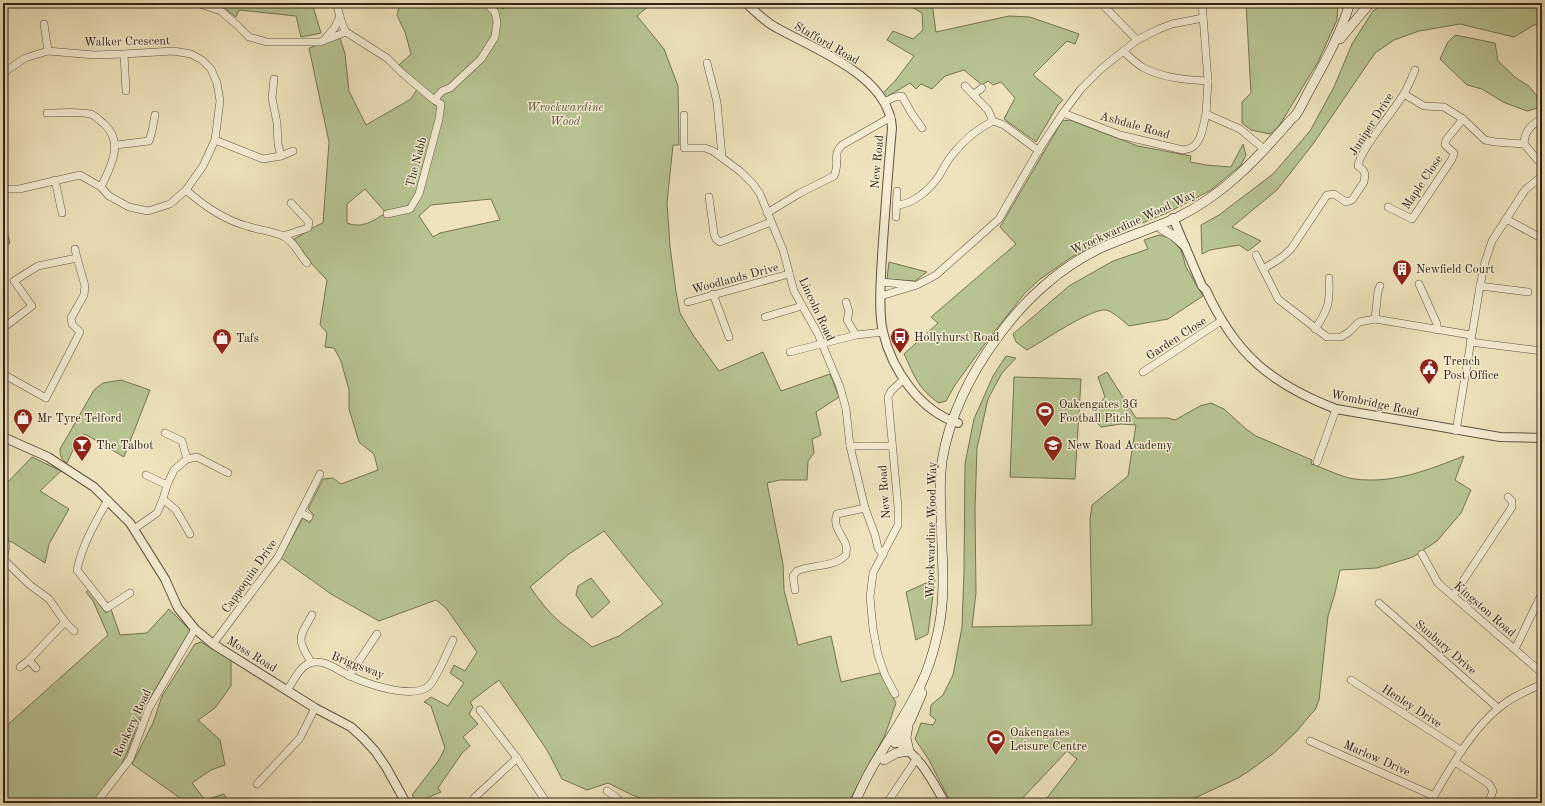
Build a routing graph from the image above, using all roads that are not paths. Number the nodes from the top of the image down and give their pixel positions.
1 (197, 3) edge
2 (336, 3) edge
3 (486, 3) edge
4 (746, 3) edge
5 (1101, 3) edge
6 (1202, 3) edge
7 (1350, 3) edge
8 (1370, 3) edge
9 (341, 14) junction
10 (1203, 18) junction
11 (44, 24) dead end
12 (346, 32) junction
13 (325, 40) junction
14 (1137, 40) junction
15 (1334, 47) junction
16 (48, 51) junction
17 (1123, 51) junction
18 (124, 54) junction
19 (711, 66) dead end
20 (1415, 70) dead end
21 (3, 77) edge
22 (274, 79) dead end
23 (1208, 81) junction
24 (965, 86) dead end
25 (982, 88) dead end
26 (126, 91) dead end
27 (875, 92) joint
28 (974, 94) junction
29 (1404, 94) junction
30 (434, 100) junction
31 (884, 102) junction
32 (47, 113) dead end
33 (1062, 113) junction
34 (1206, 114) junction
35 (155, 115) dead end
36 (684, 115) dead end
37 (891, 117) junction
38 (1294, 117) junction
39 (1542, 118) edge
40 (1463, 119) junction
41 (993, 121) junction
42 (922, 128) dead end
43 (215, 140) junction
44 (1524, 144) junction
45 (116, 145) junction
46 (1039, 150) junction
47 (1265, 150) junction
48 (292, 151) dead end
49 (281, 156) junction
50 (722, 158) junction
51 (1542, 165) edge
52 (1542, 176) edge
53 (54, 180) junction
54 (101, 188) junction
55 (3, 189) edge
56 (186, 190) junction
57 (897, 190) dead end
58 (709, 197) dead end
59 (291, 203) dead end
60 (896, 205) junction
61 (1388, 207) dead end
62 (62, 213) dead end
63 (767, 213) junction
64 (387, 214) dead end
65 (896, 217) dead end
66 (1506, 219) junction
67 (1177, 220) junction
68 (771, 222) junction
69 (1162, 229) junction
70 (283, 236) junction
71 (1541, 238) edge
72 (1185, 246) junction
73 (75, 249) dead end
74 (1256, 255) dead end
75 (77, 258) junction
76 (308, 263) dead end
77 (1263, 269) junction
78 (789, 274) junction
79 (1329, 278) dead end
80 (881, 282) junction
81 (1419, 284) dead end
82 (917, 285) junction
83 (1380, 286) dead end
84 (1480, 286) junction
85 (1206, 290) junction
86 (1528, 292) dead end
87 (713, 294) junction
88 (881, 296) junction
89 (688, 302) dead end
90 (846, 302) dead end
91 (802, 306) junction
92 (765, 316) dead end
93 (1375, 319) junction
94 (1221, 321) junction
95 (3, 328) edge
96 (1315, 329) junction
97 (1437, 330) junction
98 (883, 332) junction
99 (856, 335) junction
100 (729, 337) dead end
101 (1471, 339) junction
102 (822, 345) junction
103 (790, 352) dead end
104 (1542, 352) edge
105 (1143, 372) dead end
106 (3, 374) edge
107 (904, 379) junction
108 (1336, 409) junction
109 (955, 422) junction
110 (1456, 431) junction
111 (165, 433) dead end
112 (3, 438) edge
113 (1542, 438) edge
114 (850, 446) junction
115 (892, 446) junction
116 (187, 459) junction
117 (1317, 462) dead end
118 (228, 473) dead end
119 (320, 474) dead end
120 (146, 475) dead end
121 (167, 485) junction
122 (1508, 497) dead end
123 (163, 499) junction
124 (108, 500) junction
125 (865, 508) junction
126 (301, 513) junction
127 (309, 517) dead end
128 (134, 529) junction
129 (3, 531) edge
130 (190, 534) dead end
131 (1422, 554) dead end
132 (883, 555) junction
133 (3, 559) edge
134 (795, 590) dead end
135 (130, 592) dead end
136 (1542, 593) edge
137 (1453, 596) junction
138 (1379, 603) dead end
139 (312, 614) dead end
140 (65, 622) junction
141 (195, 629) junction
142 (74, 631) dead end
143 (377, 634) dead end
144 (453, 640) dead end
145 (213, 644) junction
146 (1515, 649) junction
147 (29, 660) junction
148 (311, 662) junction
149 (20, 667) dead end
150 (36, 668) dead end
151 (1542, 673) edge
152 (349, 676) junction
153 (1351, 680) dead end
154 (1542, 684) edge
155 (287, 690) junction
156 (895, 694) dead end
157 (315, 708) junction
158 (1498, 708) junction
159 (480, 710) dead end
160 (910, 721) junction
161 (894, 740) junction
162 (1310, 741) dead end
163 (909, 751) junction
164 (1462, 751) junction
165 (517, 758) junction
166 (917, 758) junction
167 (884, 760) junction
168 (1455, 762) junction
169 (257, 784) dead end
170 (607, 791) dead end
171 (1434, 796) junction
172 (96, 803) edge
173 (406, 803) edge
174 (473, 803) edge
175 (547, 803) edge
176 (621, 803) edge
177 (855, 803) edge
178 (861, 803) edge
179 (887, 803) edge
180 (945, 803) edge
181 (1430, 803) edge
182 (1488, 803) edge

1 - 13 street
2 - 9 street
3 - 30 street
4 - 27 street, Stafford Road
5 - 14 street
6 - 10 street
7 - 15 main road, Wrockwardine Wood Way
8 - 15 main road, Wrockwardine Wood Way
9 - 12 street
9 - 13 street
10 - 14 street
10 - 23 street
11 - 16 street
12 - 13 street
12 - 30 street
14 - 17 street
15 - 38 main road, Wrockwardine Wood Way
16 - 18 street, Walker Crescent
16 - 21 street, Walker Crescent
17 - 23 street
17 - 33 street
18 - 26 street
18 - 43 street, Walker Crescent
19 - 50 street
20 - 29 street, Juniper Drive
22 - 49 street
23 - 34 street
24 - 28 street
25 - 28 street
27 - 31 street, New Road
28 - 41 street
29 - 40 street, Juniper Drive
29 - 77 street, Juniper Drive
30 - 64 street, The Nabb
31 - 37 street, New Road
31 - 42 street
32 - 45 street
33 - 34 street, Ashdale Road
33 - 46 street
34 - 47 street
35 - 45 street
36 - 50 street, Lincoln Road
37 - 63 street
37 - 80 street, New Road
38 - 47 main road, Wrockwardine Wood Way
38 - 67 main road, Wrockwardine Wood Way
39 - 44 street
40 - 44 street, Juniper Drive
40 - 61 street, Maple Close
41 - 46 street
41 - 60 street
43 - 49 street
43 - 56 street, Walker Crescent
44 - 51 street
45 - 54 street
46 - 82 street
47 - 67 main road, Wrockwardine Wood Way
48 - 49 street
50 - 63 street, Lincoln Road
52 - 66 street
53 - 54 street, Walker Crescent
53 - 55 street, Walker Crescent
53 - 62 street
54 - 56 street, Walker Crescent
56 - 70 street
57 - 60 street
58 - 68 street
59 - 70 street
60 - 65 street
63 - 68 street, Lincoln Road
66 - 71 street
66 - 84 street
67 - 69 main road, Wrockwardine Wood Way
67 - 72 street, Wombridge Road
67 - 85 street, Wombridge Road
67 - 109 main road, Wrockwardine Wood Way
68 - 78 street, Lincoln Road
69 - 72 main road
69 - 109 main road, Wrockwardine Wood Way
70 - 76 street
72 - 85 street, Wombridge Road
73 - 75 street
74 - 77 street
75 - 95 street
75 - 106 street
77 - 96 street
78 - 87 street, Woodlands Drive
78 - 91 street, Lincoln Road
79 - 96 street
80 - 82 street
80 - 88 street, New Road
81 - 97 street
82 - 88 street
83 - 93 street
84 - 86 street
84 - 101 street
85 - 94 street, Wombridge Road
87 - 89 street, Woodlands Drive
87 - 100 street
88 - 98 street, New Road
90 - 99 street
91 - 92 street
91 - 102 street, Lincoln Road
93 - 96 street
93 - 97 street
94 - 105 street, Garden Close
94 - 108 street, Wombridge Road
97 - 101 street
98 - 99 street
98 - 107 street, New Road
99 - 102 street
101 - 104 street
101 - 110 street
102 - 103 street
102 - 114 street, Lincoln Road
107 - 109 street, New Road
107 - 115 street, New Road
108 - 110 street, Wombridge Road
108 - 117 street
109 - 160 main road, Wrockwardine Wood Way
109 - 161 main road, Wrockwardine Wood Way
110 - 113 street, Wombridge Road
111 - 116 street
112 - 124 street, Moss Road
114 - 115 street
114 - 125 street, Lincoln Road
115 - 132 street, New Road
116 - 118 street
116 - 121 street
119 - 126 street, Cappoquin Drive
120 - 121 street
121 - 123 street
122 - 137 street
123 - 128 street
123 - 130 street
124 - 128 street, Moss Road
124 - 135 street
125 - 132 street, Lincoln Road
125 - 134 street
126 - 127 street
126 - 145 street, Cappoquin Drive
128 - 141 street, Moss Road
129 - 133 street
131 - 137 street, Kingston Road
132 - 156 street, New Road
133 - 140 street
136 - 146 street
137 - 146 street, Kingston Road
138 - 158 street, Sunbury Drive
139 - 148 street
140 - 142 street
140 - 147 street
141 - 145 street, Moss Road
141 - 172 street, Rookery Road
143 - 152 street
144 - 152 street, Briggsway
145 - 155 street, Moss Road
146 - 151 street, Kingston Road
147 - 149 street
147 - 150 street
148 - 152 street, Briggsway
148 - 155 street
153 - 164 street, Henley Drive
154 - 158 street
155 - 157 street, Moss Road
157 - 169 street
157 - 173 street, Moss Road
158 - 164 street
159 - 165 street
160 - 161 main road, Wrockwardine Wood Way
160 - 163 main road
161 - 163 street
161 - 167 main road, Wrockwardine Wood Way
161 - 177 main road, Wrockwardine Wood Way
162 - 171 street, Marlow Drive
163 - 166 street
163 - 167 main road
164 - 168 street
165 - 174 street
165 - 175 street
166 - 179 street
166 - 180 street
167 - 178 main road, Wrockwardine Wood Way
168 - 171 street
168 - 182 street
170 - 176 street
171 - 181 street

